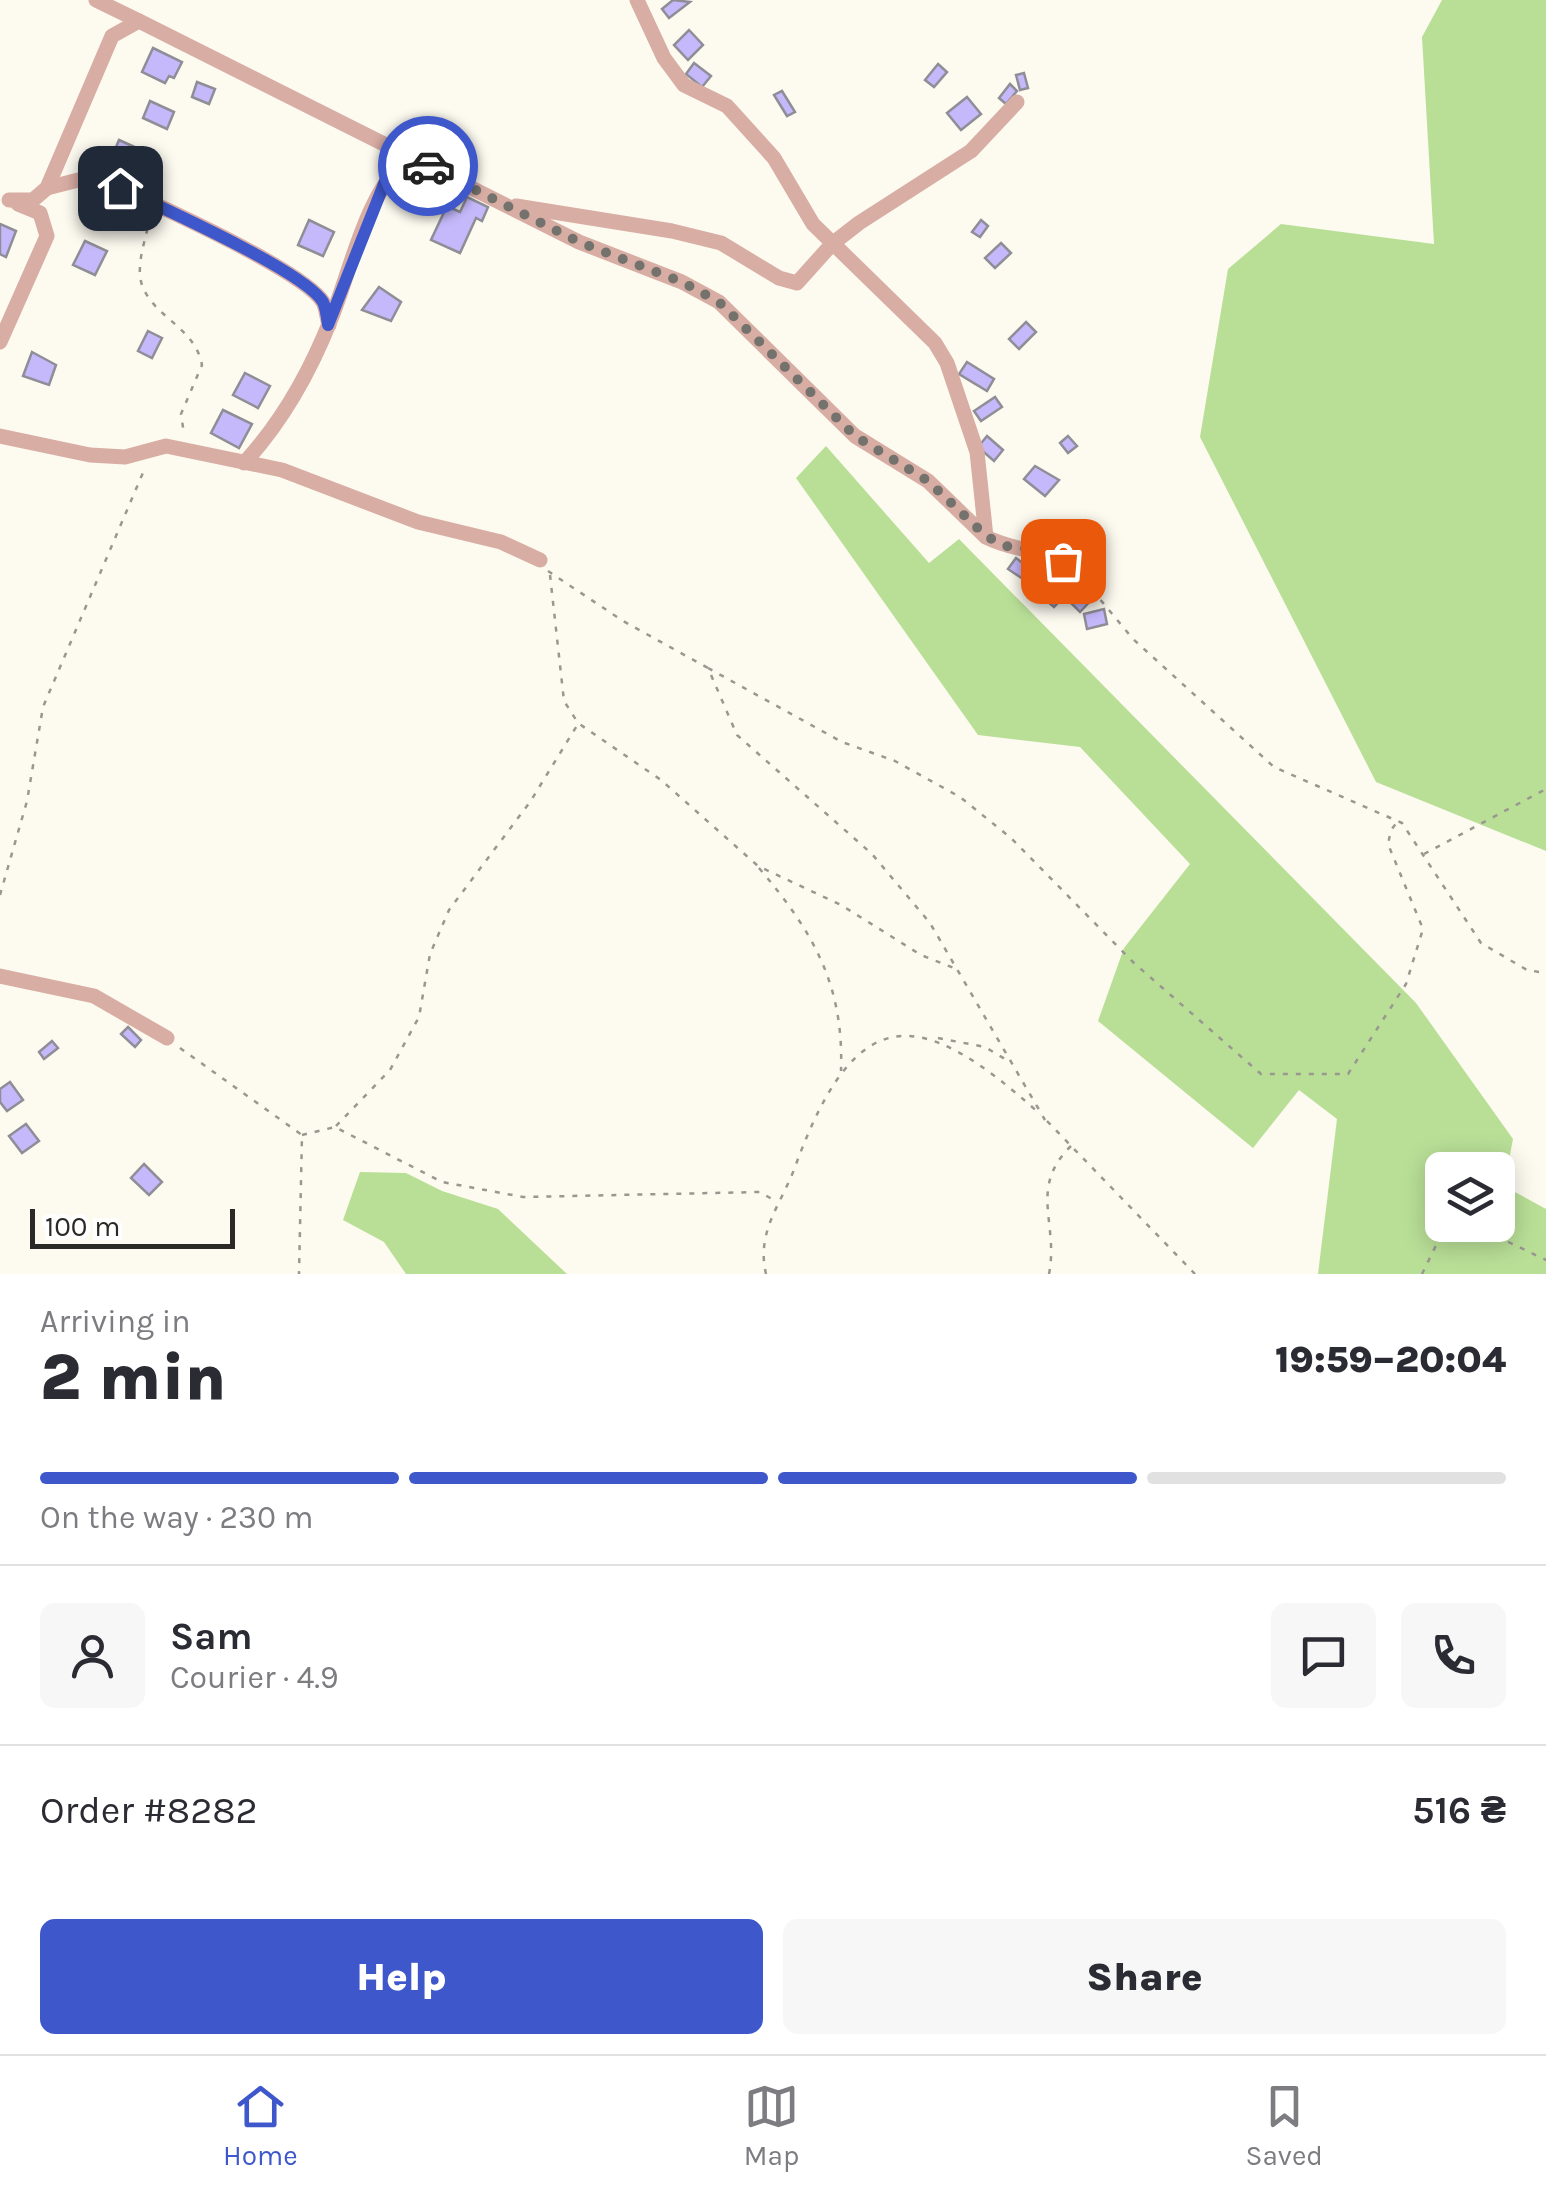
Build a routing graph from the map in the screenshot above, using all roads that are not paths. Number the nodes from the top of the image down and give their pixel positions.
1 (96, 0) edge
2 (637, 0) edge
3 (139, 22) junction
4 (1017, 102) dead end
5 (410, 156) junction
6 (46, 188) junction
7 (4, 199) edge
8 (507, 206) junction
9 (832, 244) junction
10 (328, 325) junction
11 (0, 342) edge
12 (0, 436) edge
13 (244, 462) junction
14 (986, 536) junction
15 (545, 567) road end
16 (1074, 568) road end
17 (0, 976) edge
18 (167, 1038) road end

1 - 3 street
2 - 9 street
3 - 5 street
3 - 6 street
4 - 9 street
5 - 8 street
5 - 10 street
6 - 7 street
6 - 10 street
7 - 11 street
8 - 9 street
8 - 14 street
9 - 14 street
10 - 13 street
12 - 13 street
13 - 15 street
14 - 16 street
17 - 18 street

